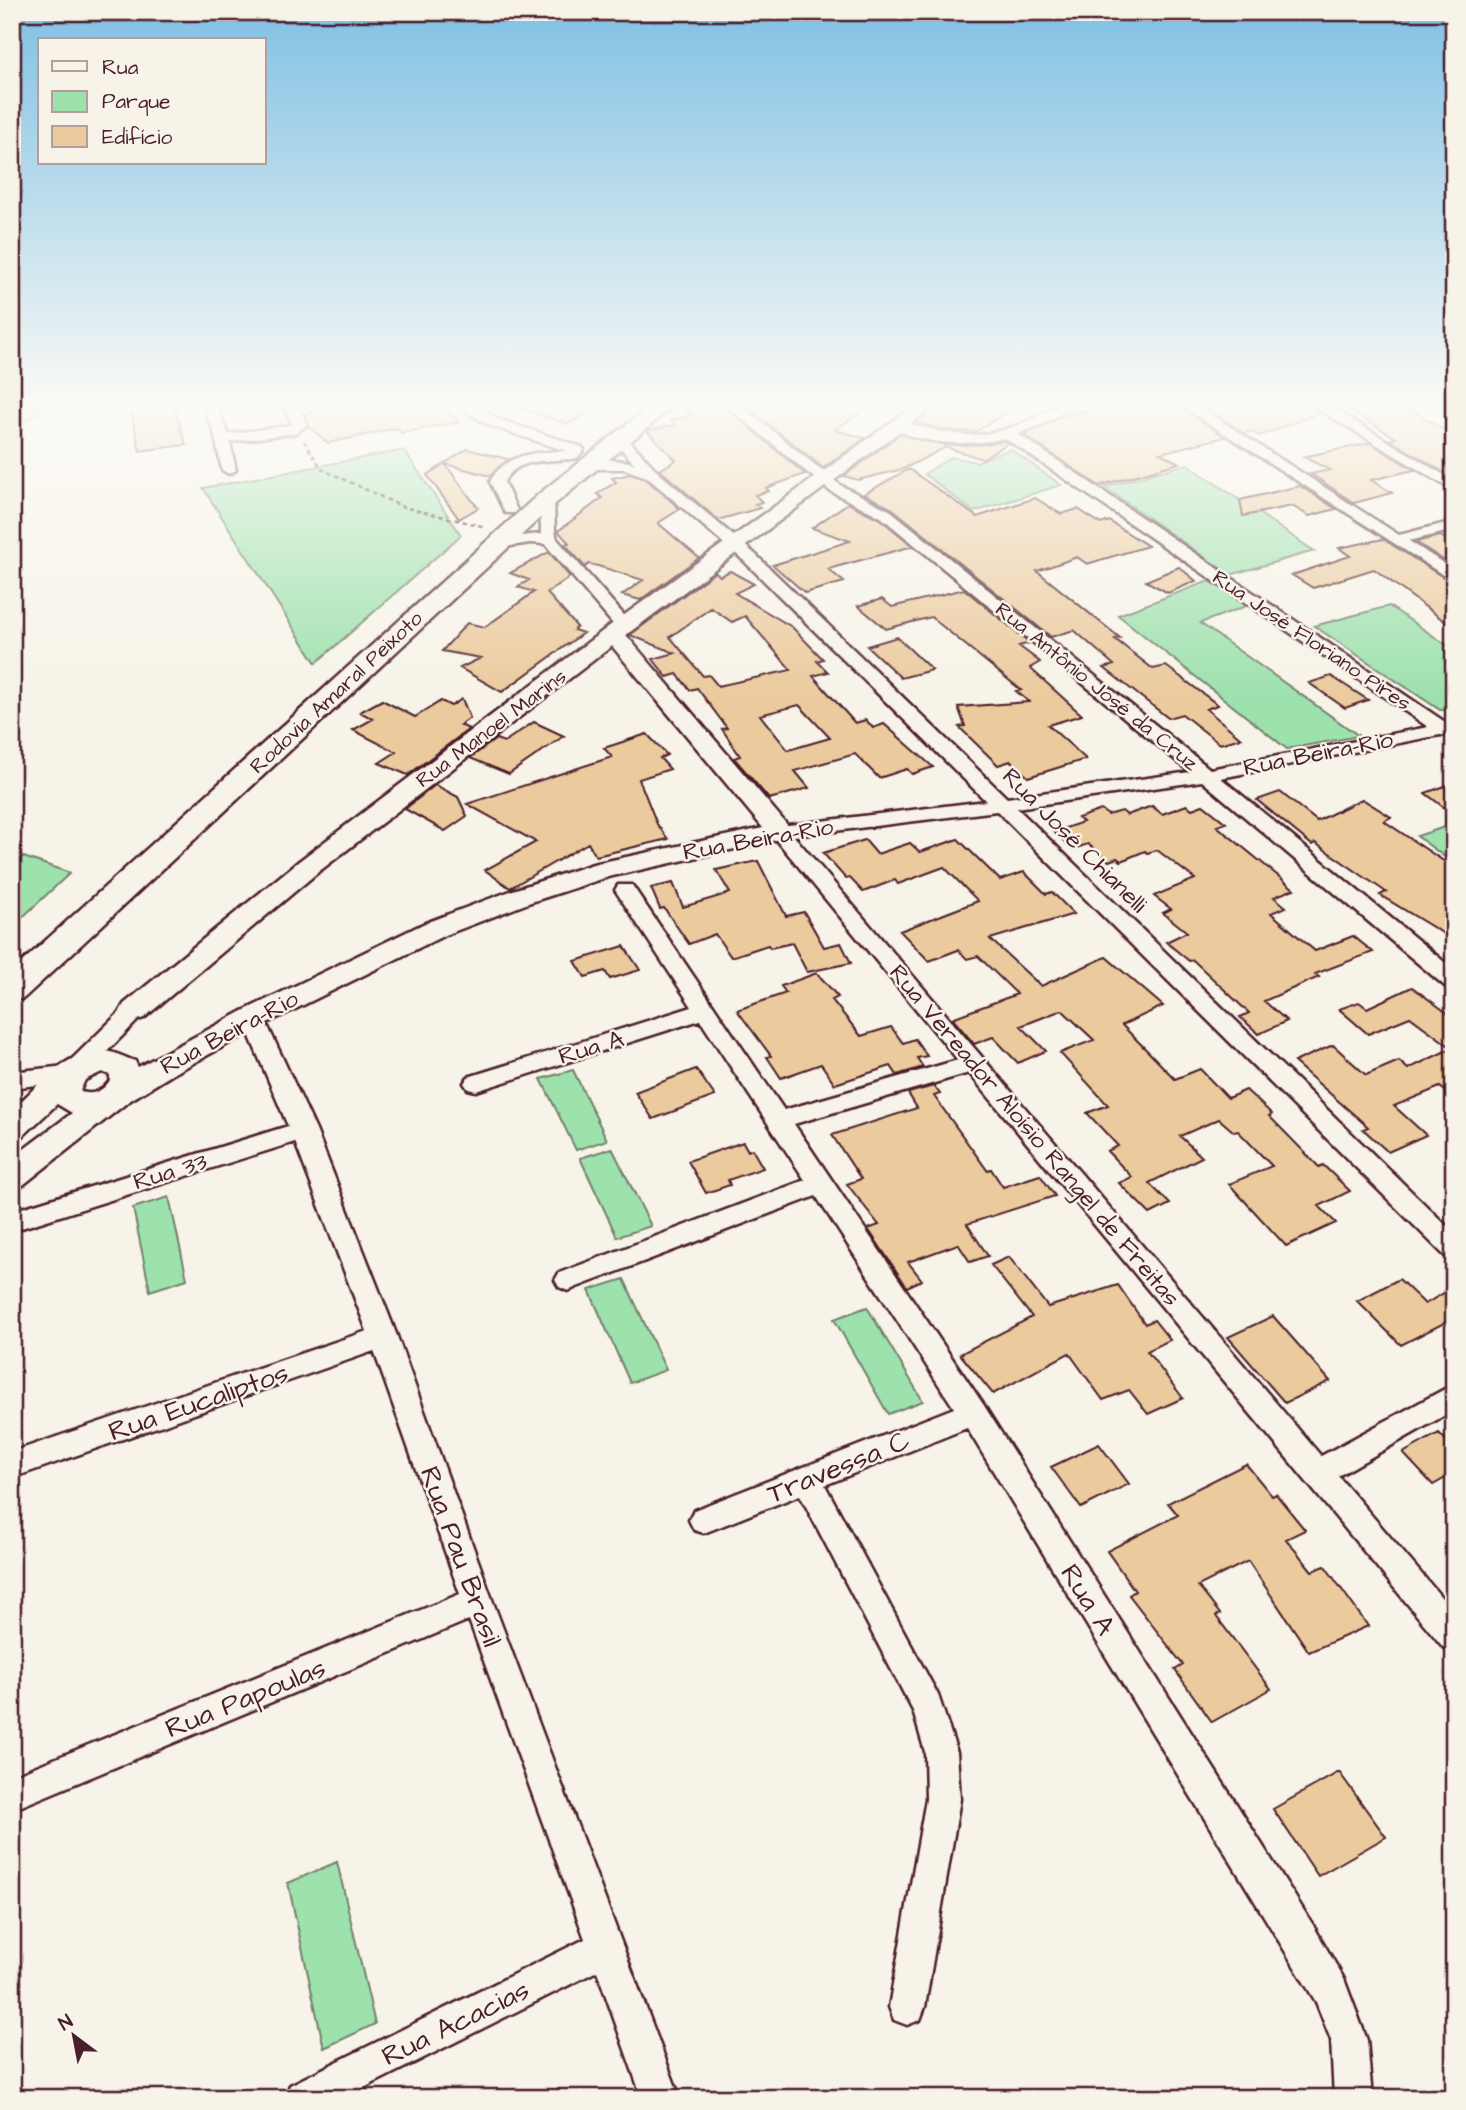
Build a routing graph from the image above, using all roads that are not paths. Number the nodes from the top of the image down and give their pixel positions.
1 (521, 501) edge
2 (543, 501) edge
3 (547, 501) edge
4 (685, 501) edge
5 (793, 501) edge
6 (860, 501) edge
7 (1110, 501) edge
8 (1338, 501) edge
9 (1454, 525) edge
10 (494, 536) junction
11 (550, 540) junction
12 (1398, 540) junction
13 (736, 545) junction
14 (1454, 577) edge
15 (619, 631) junction
16 (1446, 726) edge
17 (1206, 775) junction
18 (1002, 805) junction
19 (780, 832) junction
20 (625, 890) dead end
21 (12, 957) edge
22 (1454, 982) edge
23 (12, 990) edge
24 (705, 1011) junction
25 (134, 1012) joint
26 (253, 1018) junction
27 (974, 1063) junction
28 (71, 1074) junction
29 (12, 1080) edge
30 (476, 1083) dead end
31 (118, 1093) junction
32 (779, 1120) junction
33 (12, 1128) edge
34 (304, 1130) junction
35 (12, 1176) edge
36 (819, 1185) junction
37 (20, 1215) edge
38 (1454, 1249) edge
39 (568, 1280) dead end
40 (384, 1336) junction
41 (1454, 1396) edge
42 (973, 1413) junction
43 (12, 1465) edge
44 (1318, 1472) junction
45 (807, 1479) junction
46 (704, 1520) dead end
47 (478, 1601) junction
48 (1454, 1636) edge
49 (12, 1793) edge
50 (607, 1947) junction
51 (907, 2007) dead end
52 (303, 2098) edge
53 (661, 2098) edge
54 (1353, 2098) edge

1 - 10 highway, Rodovia Amaral Peixoto
2 - 10 highway, Rodovia Amaral Peixoto
3 - 11 street
4 - 13 street, Rua José Chianelli
5 - 13 main road, Rua Manoel Marins
6 - 17 street, Rua Antônio José da Cruz
7 - 16 street, Rua José Floriano Pires
8 - 12 street
9 - 12 street
10 - 11 street
10 - 21 highway, Rodovia Amaral Peixoto
10 - 23 highway, Rodovia Amaral Peixoto
11 - 15 street
12 - 14 street
13 - 15 main road, Rua Manoel Marins
13 - 18 street, Rua José Chianelli
15 - 19 main road, Rua Vereador Aloísio Rangel de Freitas
15 - 25 main road, Rua Manoel Marins
16 - 17 street, Rua Beira-Rio
17 - 18 street, Rua Beira-Rio
17 - 22 street, Rua Antônio José da Cruz
18 - 19 street, Rua Beira-Rio
18 - 38 street, Rua José Chianelli
19 - 26 main road, Rua Beira-Rio
19 - 27 street, Rua Vereador Aloísio Rangel de Freitas
20 - 24 street, Rua A
24 - 30 street, Rua A
24 - 32 street, Rua A
25 - 28 street, Rua Manoel Marins
26 - 31 main road, Rua Beira-Rio
26 - 34 street, Rua Pau Brasil
27 - 32 street
27 - 44 street, Rua Vereador Aloísio Rangel de Freitas
28 - 29 street
28 - 31 main road
28 - 33 main road
31 - 35 main road
32 - 36 street, Rua A
34 - 37 street, Rua 33
34 - 40 street, Rua Pau Brasil
36 - 39 street
36 - 42 street, Rua A
40 - 43 street, Rua Eucaliptos
40 - 47 street, Rua Pau Brasil
41 - 44 street
42 - 45 street, Travessa C
42 - 54 street, Rua A
44 - 48 street, Rua Vereador Aloísio Rangel de Freitas
45 - 46 street, Travessa C
45 - 51 street
47 - 49 street, Rua Papoulas
47 - 50 street, Rua Pau Brasil
50 - 52 street, Rua Acacias
50 - 53 street, Rua Pau Brasil

